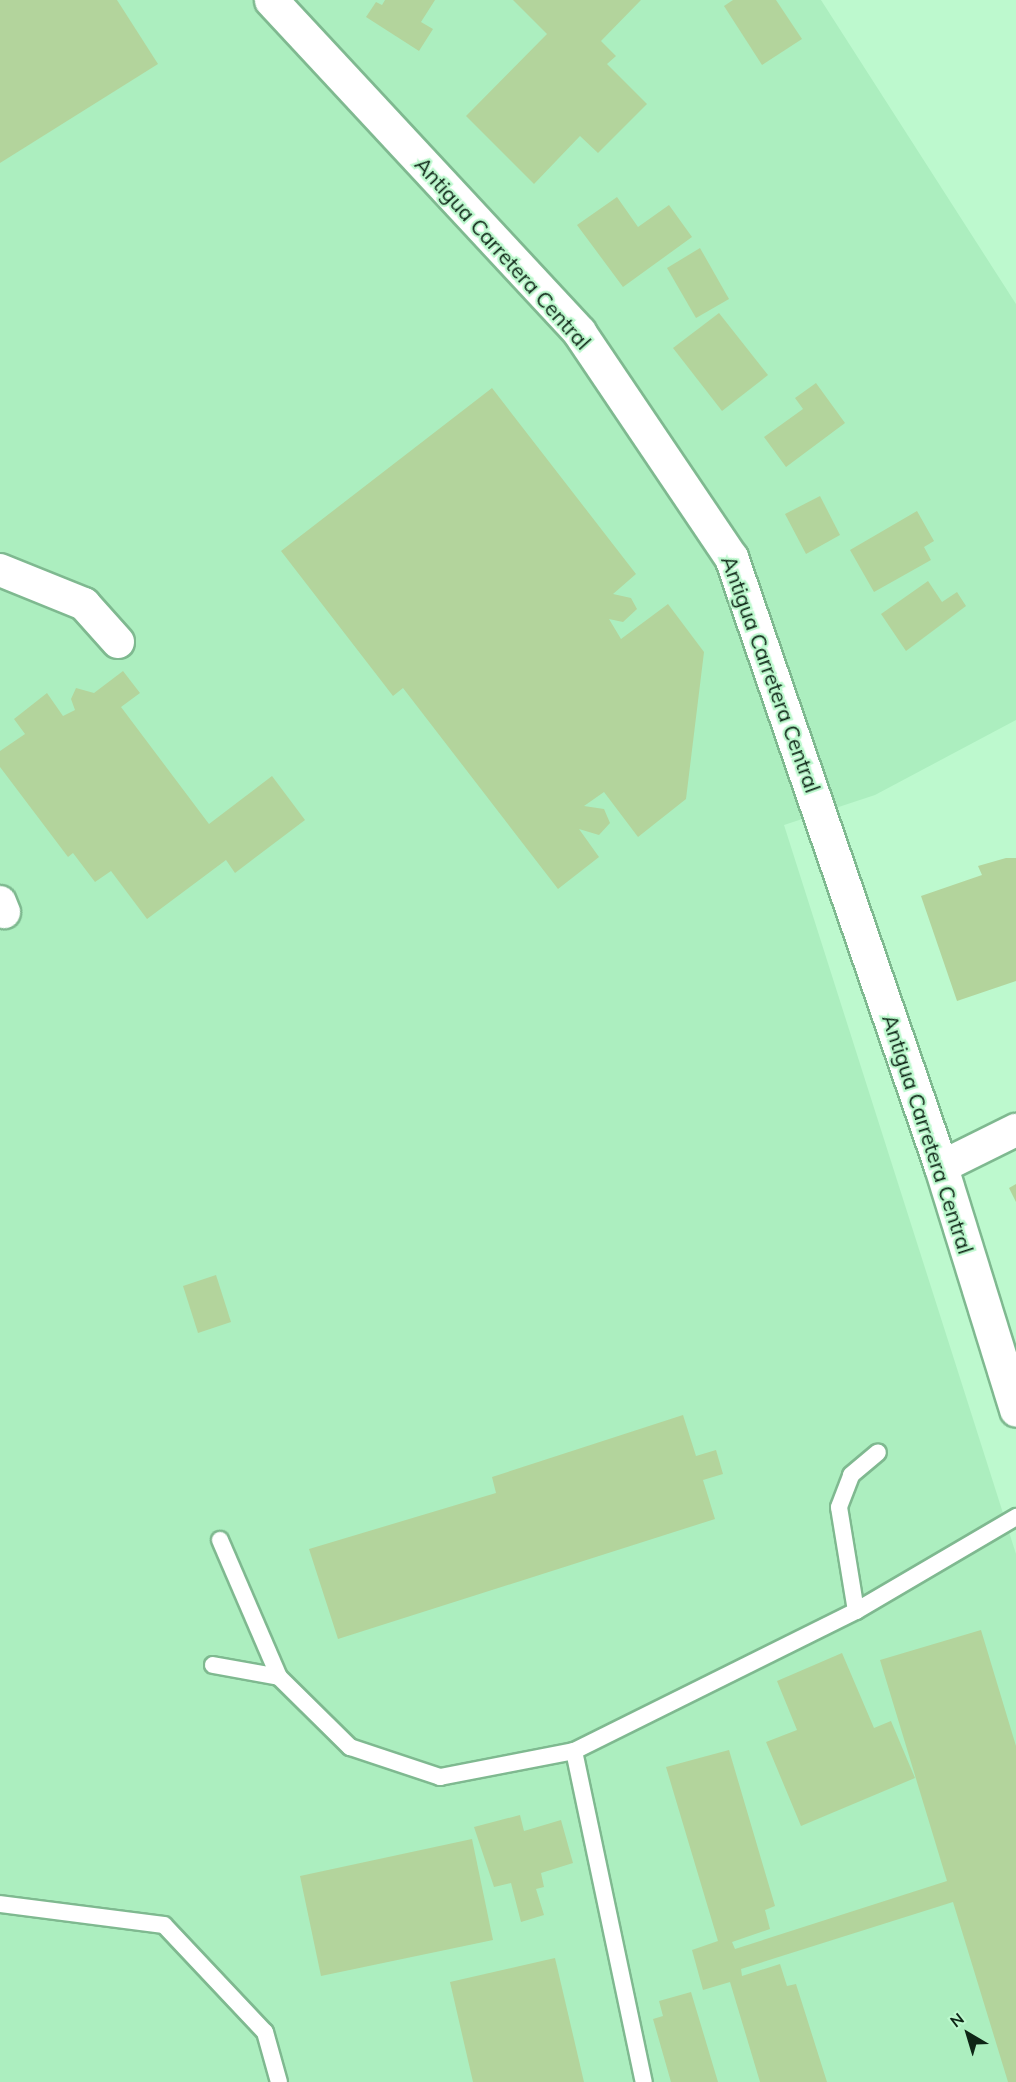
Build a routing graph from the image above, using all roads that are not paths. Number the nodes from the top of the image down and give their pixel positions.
1 (271, 0) edge
2 (0, 570) edge
3 (118, 642) dead end
4 (1016, 1130) edge
5 (940, 1167) junction
6 (1016, 1410) edge
7 (878, 1452) dead end
8 (1016, 1517) edge
9 (220, 1539) dead end
10 (856, 1611) junction
11 (213, 1665) dead end
12 (279, 1677) junction
13 (574, 1750) junction
14 (0, 1904) edge
15 (279, 2082) edge
16 (644, 2082) edge

1 - 5 street, Antigua Carretera Central
2 - 3 street
4 - 5 street
5 - 6 street, Antigua Carretera Central
7 - 10 lane
8 - 10 lane
9 - 12 lane
10 - 13 lane
11 - 12 lane
12 - 13 lane
13 - 16 lane
14 - 15 lane

